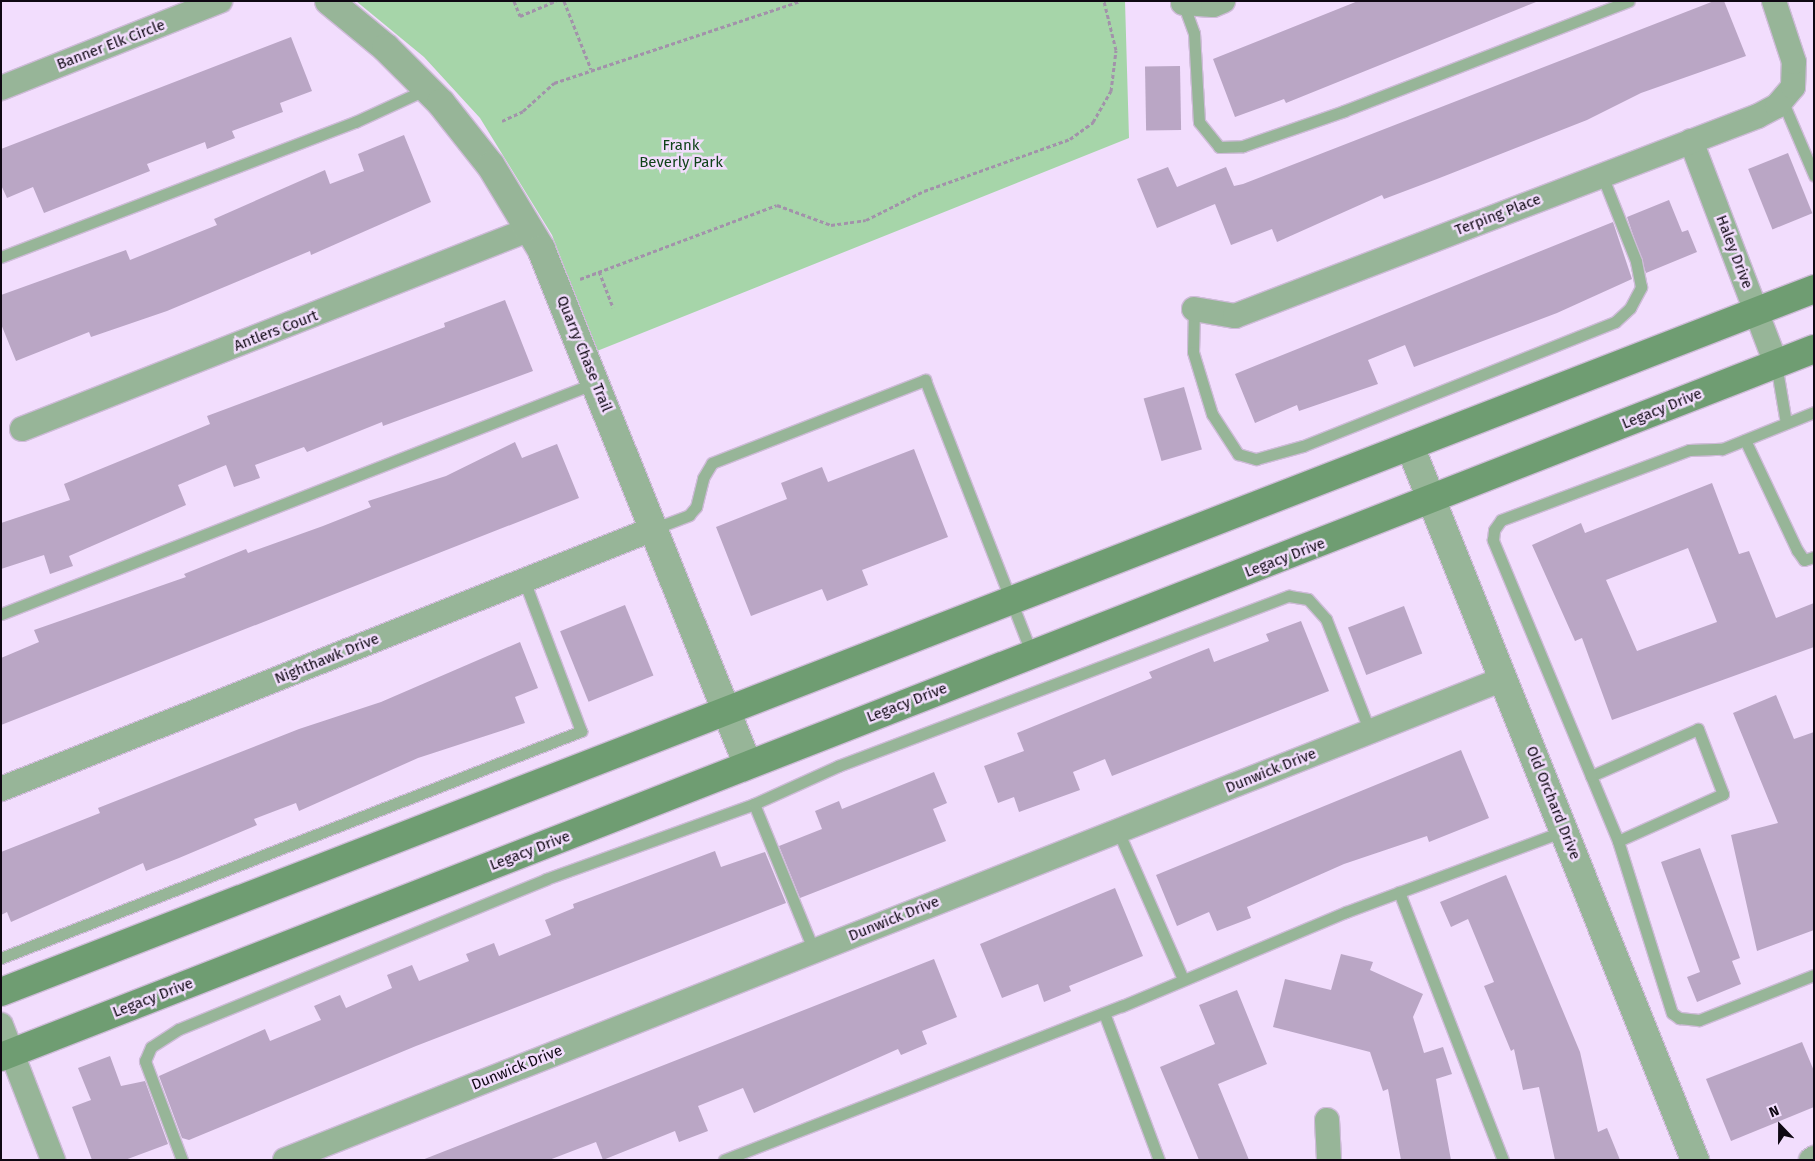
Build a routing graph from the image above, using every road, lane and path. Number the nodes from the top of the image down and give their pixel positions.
1 (220, 1) edge
2 (329, 1) edge
3 (514, 1) edge
4 (556, 1) edge
5 (564, 1) edge
6 (801, 1) edge
7 (1104, 1) edge
8 (1223, 1) edge
9 (1629, 1) edge
10 (1774, 1) edge
11 (1183, 4) joint
12 (591, 69) junction
13 (1, 88) edge
14 (427, 89) junction
15 (1787, 93) junction
16 (502, 121) dead end
17 (1691, 141) junction
18 (1814, 175) edge
19 (1602, 176) junction
20 (528, 230) junction
21 (1, 257) edge
22 (599, 272) junction
23 (580, 278) dead end
24 (1814, 289) edge
25 (613, 307) dead end
26 (1194, 309) joint
27 (1757, 312) junction
28 (1814, 349) edge
29 (1776, 364) junction
30 (595, 383) junction
31 (1814, 412) edge
32 (1786, 423) junction
33 (22, 429) dead end
34 (1745, 440) junction
35 (1410, 446) junction
36 (1432, 501) junction
37 (653, 529) junction
38 (1814, 557) edge
39 (524, 580) junction
40 (1010, 602) junction
41 (1, 614) edge
42 (1033, 656) junction
43 (1503, 679) junction
44 (726, 712) junction
45 (1370, 732) junction
46 (748, 765) junction
47 (1591, 776) junction
48 (1, 789) edge
49 (754, 804) junction
50 (1118, 831) junction
51 (1564, 831) junction
52 (1618, 841) junction
53 (1399, 892) junction
54 (814, 951) junction
55 (1, 958) edge
56 (1814, 975) edge
57 (1183, 979) junction
58 (1, 992) edge
59 (1104, 1013) junction
60 (1, 1025) edge
61 (7, 1055) edge
62 (1327, 1120) dead end
63 (1814, 1158) edge
64 (53, 1160) edge
65 (182, 1160) edge
66 (285, 1160) edge
67 (724, 1160) edge
68 (1159, 1160) edge
69 (1329, 1160) edge
70 (1503, 1160) edge
71 (1695, 1160) edge
72 (1811, 1160) edge

1 - 13 street, Banner Elk Circle
2 - 14 street, Quarry Chase Trail
3 - 4 path
5 - 12 path
6 - 12 path
7 - 22 path
8 - 11 street
9 - 11 lane
10 - 15 street
12 - 16 path
14 - 20 street, Quarry Chase Trail
14 - 21 lane
15 - 17 street, Terping Place
15 - 18 lane
17 - 19 street, Terping Place
17 - 27 street, Haley Drive
19 - 26 street, Terping Place
19 - 26 lane
20 - 30 street, Quarry Chase Trail
20 - 33 street, Antlers Court
22 - 23 path
22 - 25 path
24 - 27 main road
27 - 29 street, Haley Drive
27 - 35 main road
28 - 29 main road, Legacy Drive
29 - 32 lane
29 - 36 main road, Legacy Drive
30 - 37 street, Quarry Chase Trail
30 - 41 lane
31 - 32 lane
32 - 34 lane
34 - 38 lane
34 - 47 lane
35 - 36 street, Old Orchard Drive
35 - 40 main road
36 - 42 main road, Legacy Drive
36 - 43 street, Old Orchard Drive
37 - 39 street, Nighthawk Drive
37 - 40 lane
37 - 44 street, Quarry Chase Trail
39 - 48 street, Nighthawk Drive
39 - 55 lane
40 - 42 lane
40 - 44 main road
42 - 46 main road, Legacy Drive
43 - 45 street, Dunwick Drive
43 - 51 street, Old Orchard Drive
44 - 46 street, Quarry Chase Trail
44 - 58 main road
45 - 49 lane
45 - 50 street, Dunwick Drive
46 - 61 main road, Legacy Drive
47 - 52 lane
47 - 52 lane
49 - 54 lane
49 - 65 lane
50 - 54 street, Dunwick Drive
50 - 57 lane
51 - 53 lane
51 - 71 street, Old Orchard Drive
52 - 56 lane
53 - 57 lane
53 - 70 lane
54 - 66 street, Dunwick Drive
57 - 59 lane
59 - 67 lane
59 - 68 lane
60 - 61 street
61 - 64 street
62 - 69 street
63 - 72 street

